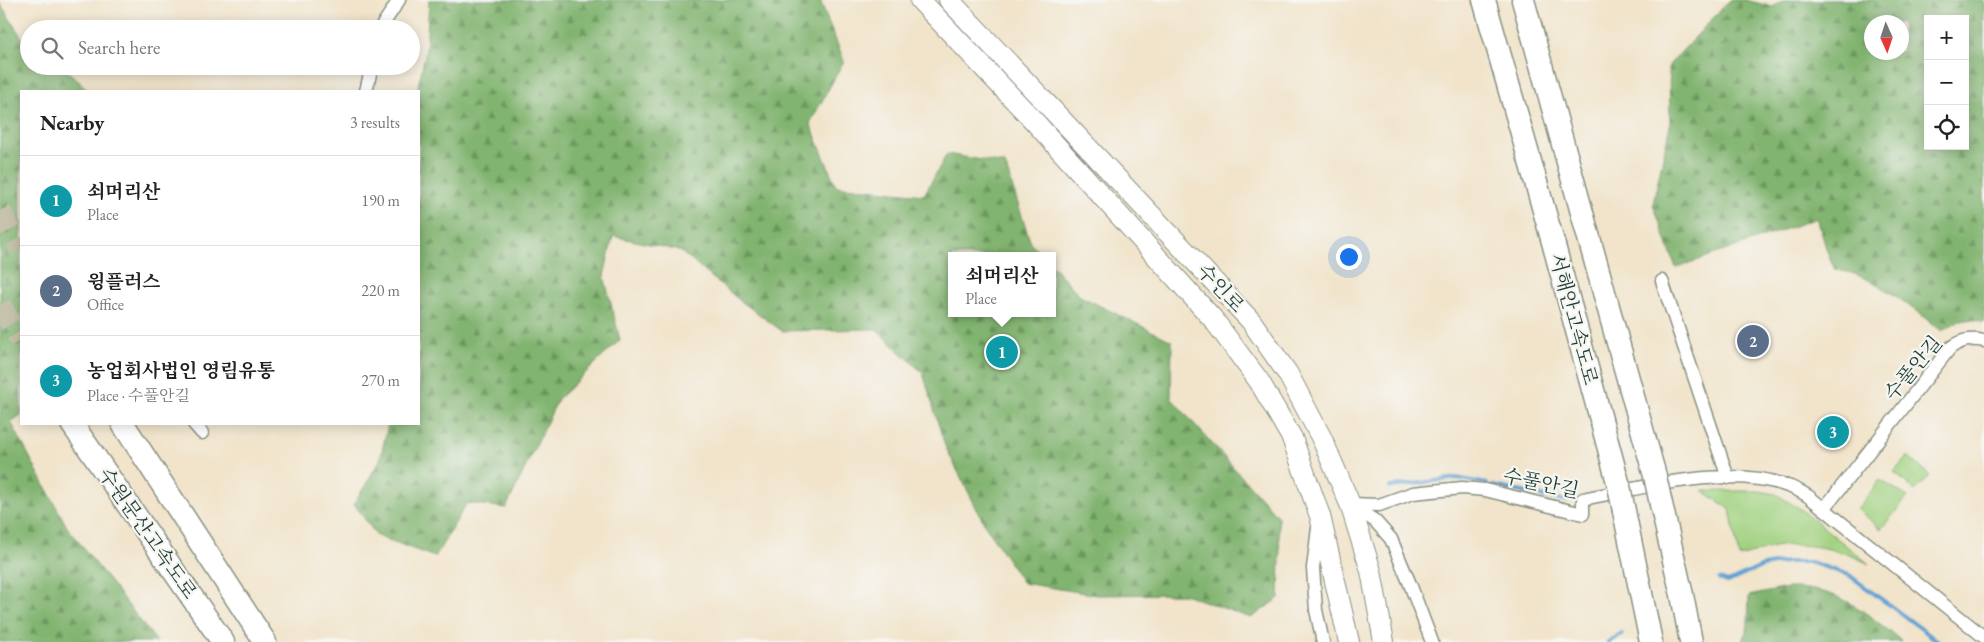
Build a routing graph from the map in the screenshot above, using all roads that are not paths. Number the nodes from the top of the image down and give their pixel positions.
1 (399, 0) edge
2 (920, 0) edge
3 (950, 0) edge
4 (1484, 0) edge
5 (1523, 0) edge
6 (386, 20) edge
7 (370, 75) edge
8 (366, 90) edge
9 (1662, 280) dead end
10 (1984, 341) edge
11 (73, 425) edge
12 (124, 425) edge
13 (1728, 478) junction
14 (1350, 504) junction
15 (1824, 509) junction
16 (1320, 516) junction
17 (1984, 637) edge
18 (223, 642) edge
19 (264, 642) edge
20 (1323, 642) edge
21 (1350, 642) edge
22 (1384, 642) edge
23 (1432, 642) edge
24 (1651, 642) edge
25 (1691, 642) edge

1 - 6 street
2 - 16 main road, 수인로
3 - 14 main road, 수인로
4 - 24 highway, 서해안고속도로, bridge
5 - 25 highway, 서해안고속도로, bridge
7 - 8 street
9 - 13 street
10 - 15 street, 수풀안길
11 - 18 highway, 수원문산고속도로
12 - 19 highway, 수원문산고속도로
13 - 14 street, 수풀안길
13 - 15 street, 수풀안길
14 - 22 main road, 수인로
14 - 23 street
15 - 17 street, 수풀안길
16 - 20 street
16 - 21 main road, 수인로

